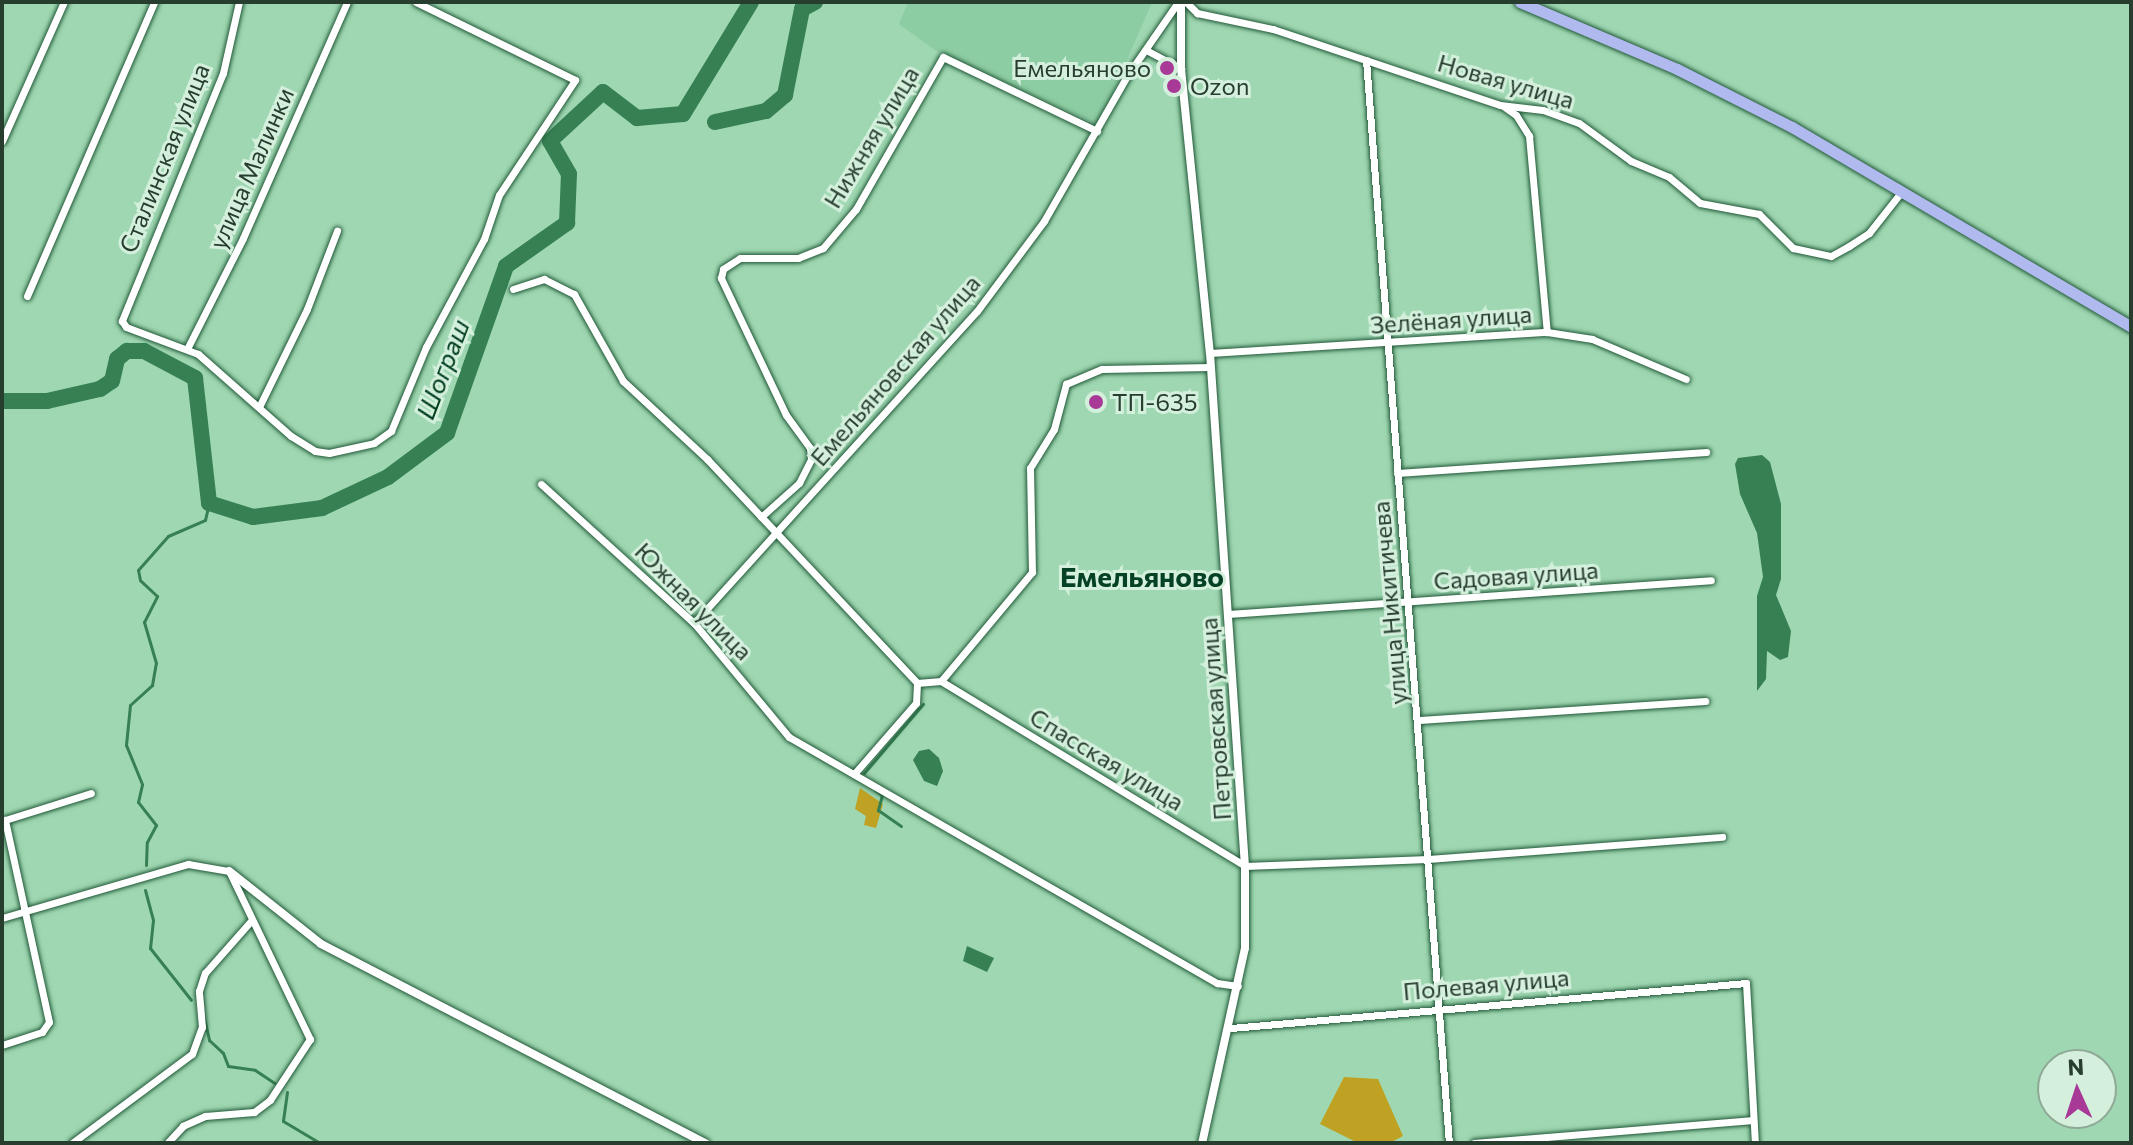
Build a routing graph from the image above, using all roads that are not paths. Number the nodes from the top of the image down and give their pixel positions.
1 (64, 2) edge
2 (154, 2) edge
3 (239, 2) edge
4 (347, 2) edge
5 (416, 2) edge
6 (1182, 2) edge
7 (1520, 2) edge
8 (1146, 50) junction
9 (1366, 60) junction
10 (1181, 69) junction
11 (1500, 105) junction
12 (1097, 131) junction
13 (2, 141) edge
14 (1902, 190) junction
15 (337, 231) dead end
16 (513, 289) dead end
17 (27, 296) dead end
18 (2131, 327) edge
19 (1547, 332) junction
20 (1386, 345) junction
21 (187, 349) junction
22 (1210, 353) junction
23 (1210, 367) junction
24 (1686, 379) dead end
25 (259, 407) junction
26 (1706, 452) dead end
27 (1397, 473) junction
28 (541, 484) dead end
29 (761, 517) junction
30 (776, 533) junction
31 (1711, 580) dead end
32 (1409, 603) junction
33 (1228, 614) junction
34 (694, 623) junction
35 (941, 681) junction
36 (917, 683) junction
37 (1705, 701) dead end
38 (1419, 720) junction
39 (854, 774) junction
40 (91, 793) dead end
41 (1722, 837) dead end
42 (1428, 859) junction
43 (1245, 866) junction
44 (229, 871) junction
45 (24, 911) junction
46 (2, 918) edge
47 (250, 922) junction
48 (1238, 986) junction
49 (1440, 1007) junction
50 (1231, 1028) junction
51 (2, 1045) edge
52 (1753, 1120) junction
53 (72, 1143) edge
54 (167, 1143) edge
55 (705, 1143) edge
56 (1202, 1143) edge
57 (1449, 1143) edge
58 (1474, 1143) edge
59 (1755, 1143) edge

1 - 13 street
2 - 17 street
3 - 21 street, Сталинская улица
4 - 21 street, улица Малинки
5 - 25 street
6 - 8 street, Емельяновская улица
6 - 9 street, Новая улица
6 - 10 street, Петровская улица
7 - 14 main road
8 - 10 street
8 - 12 street, Емельяновская улица
9 - 11 street, Новая улица
9 - 20 street, улица Никитичева
10 - 22 street, Петровская улица
11 - 14 street, Новая улица
11 - 19 street
12 - 29 street, Нижняя улица
12 - 30 street, Емельяновская улица
14 - 18 main road
15 - 25 street
16 - 29 street
19 - 20 street, Зелёная улица
19 - 24 street, Зелёная улица
20 - 22 street, Зелёная улица
20 - 27 street, улица Никитичева
21 - 25 street
22 - 23 street, Петровская улица
23 - 33 street, Петровская улица
23 - 35 street
26 - 27 street
27 - 32 street, улица Никитичева
28 - 34 street, Южная улица
29 - 30 street
30 - 34 street, Емельяновская улица
30 - 36 street
31 - 32 street, Садовая улица
32 - 33 street, Садовая улица
32 - 38 street, улица Никитичева
33 - 43 street, Петровская улица
34 - 39 street, Южная улица
35 - 36 street
35 - 43 street, Спасская улица
36 - 39 street
37 - 38 street
38 - 42 street, улица Никитичева
39 - 48 street
40 - 45 street
41 - 42 street
42 - 43 street
42 - 49 street, улица Никитичева
43 - 48 street, Петровская улица
44 - 45 street
44 - 47 street
44 - 55 street
45 - 46 street
45 - 51 street
47 - 53 street
47 - 54 street
48 - 50 street, Петровская улица
49 - 50 street, Полевая улица
49 - 52 street, Полевая улица
49 - 57 street, улица Никитичева
50 - 56 street, Петровская улица
52 - 58 street
52 - 59 street

